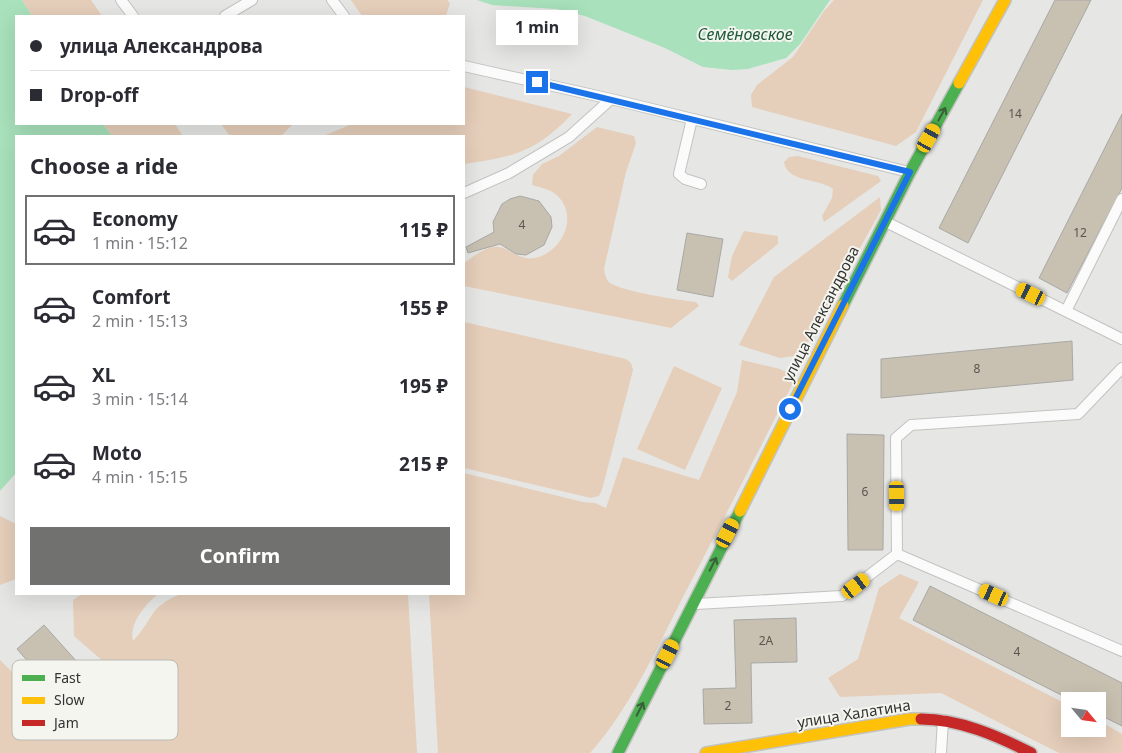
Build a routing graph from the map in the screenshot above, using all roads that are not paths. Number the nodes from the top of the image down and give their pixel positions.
1 (121, 0) edge
2 (252, 0) edge
3 (332, 0) edge
4 (1005, 0) edge
5 (132, 15) edge
6 (227, 15) edge
7 (343, 15) edge
8 (465, 66) edge
9 (611, 99) junction
10 (692, 119) junction
11 (910, 172) junction
12 (702, 184) dead end
13 (465, 193) edge
14 (1122, 199) edge
15 (886, 221) junction
16 (1066, 311) junction
17 (1122, 339) edge
18 (1122, 368) edge
19 (897, 554) junction
20 (692, 605) junction
21 (1122, 651) edge
22 (943, 719) junction
23 (618, 753) edge
24 (706, 753) edge
25 (941, 753) edge
26 (1030, 753) edge

1 - 5 lane
2 - 6 lane
3 - 7 lane
11 -> 4 street, улица Александрова
8 - 9 lane
9 - 10 lane
9 - 13 lane
10 - 11 lane
10 - 12 lane
11 - 15 street, улица Александрова
14 - 16 lane
15 - 16 lane
20 -> 15 street, улица Александрова
16 - 17 lane
18 - 19 lane
19 - 20 lane
19 - 21 lane
23 -> 20 street, улица Александрова
22 - 24 street, улица Халатина
22 - 25 lane
22 - 26 street, улица Халатина

